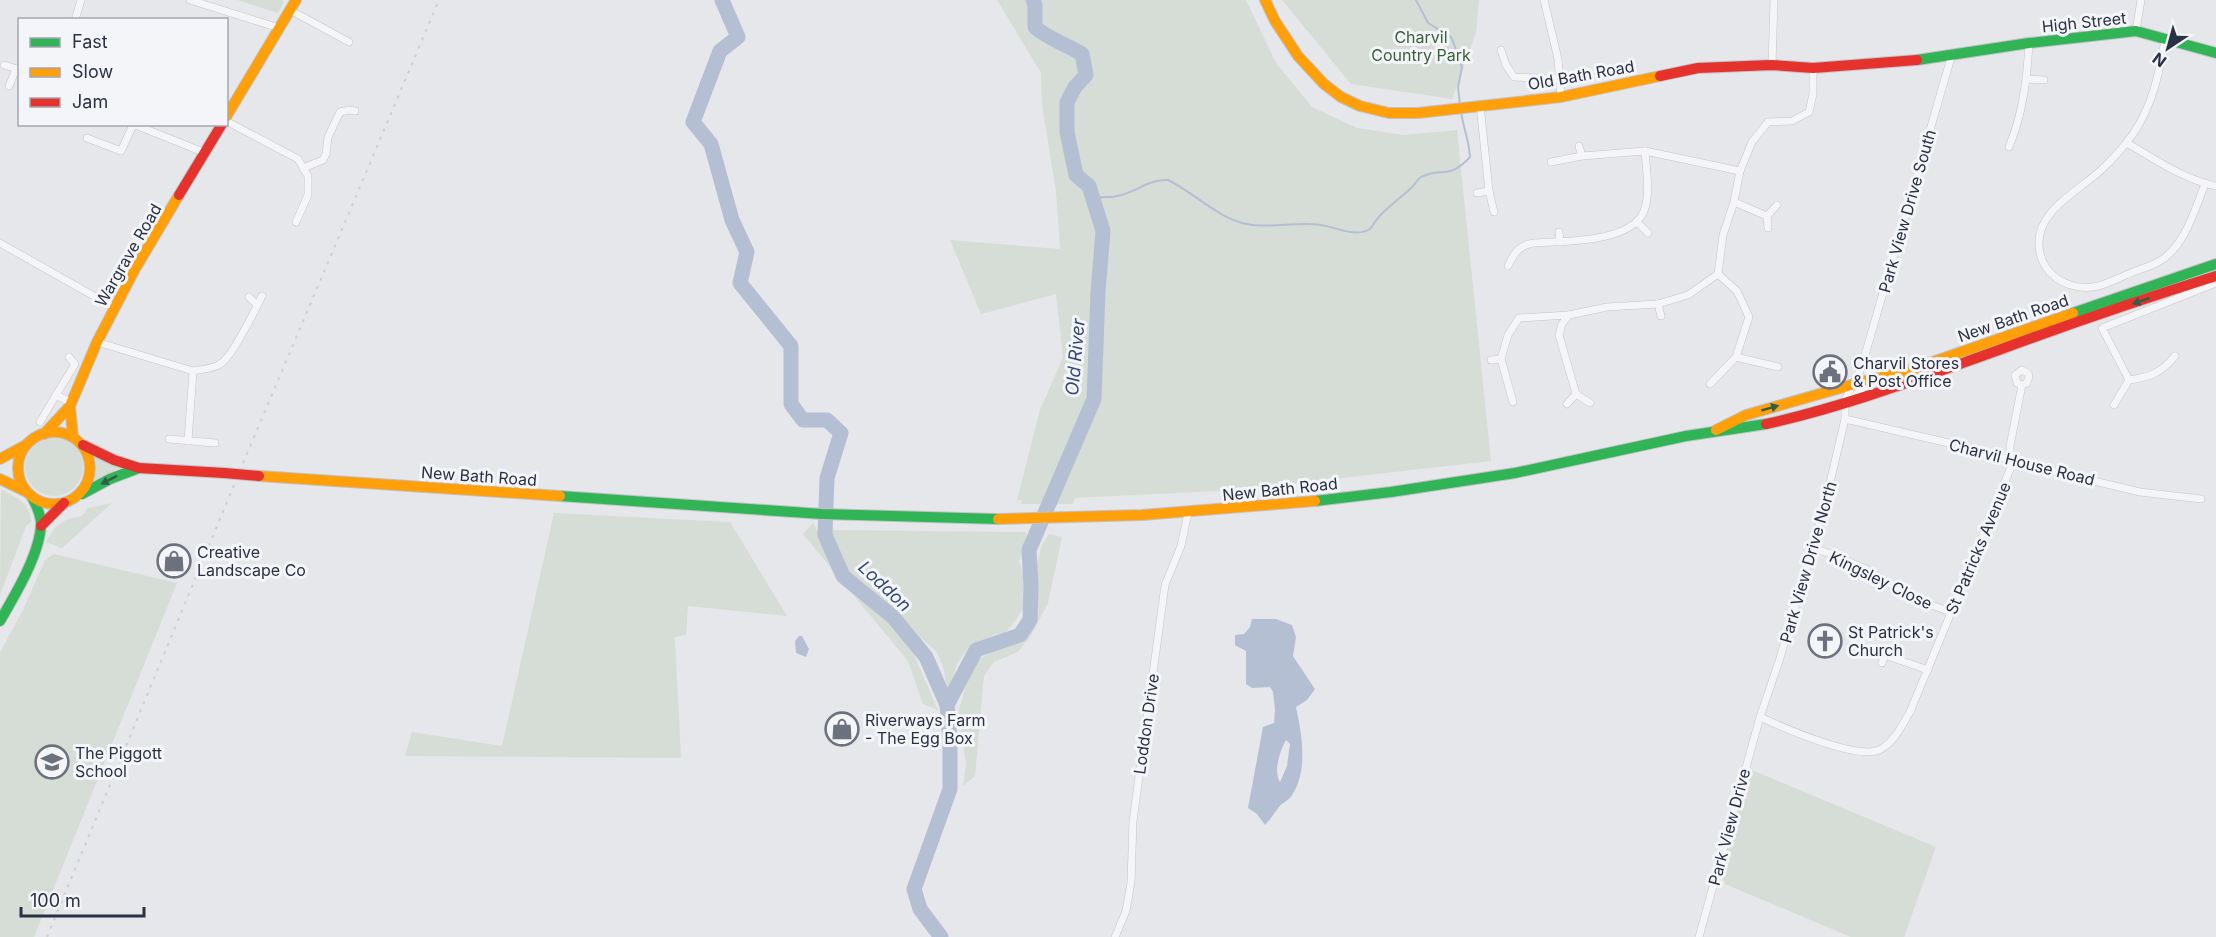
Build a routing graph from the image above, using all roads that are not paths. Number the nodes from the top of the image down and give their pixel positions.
1 (81, 0) edge
2 (190, 0) edge
3 (1265, 0) edge
4 (1545, 0) edge
5 (1774, 0) edge
6 (2141, 0) edge
7 (293, 5) edge
8 (76, 18) edge
9 (279, 28) junction
10 (2136, 31) junction
11 (2165, 40) junction
12 (349, 42) dead end
13 (2029, 43) junction
14 (1501, 50) dead end
15 (2216, 52) edge
16 (1952, 54) junction
17 (4, 65) dead end
18 (1772, 65) junction
19 (1813, 68) junction
20 (18, 69) edge
21 (2027, 79) junction
22 (1560, 80) junction
23 (2044, 80) dead end
24 (9, 86) dead end
25 (1561, 97) junction
26 (1475, 106) junction
27 (356, 111) dead end
28 (228, 116) edge
29 (228, 120) edge
30 (133, 126) edge
31 (136, 126) edge
32 (221, 126) edge
33 (2015, 132) junction
34 (2023, 135) dead end
35 (87, 138) dead end
36 (2127, 143) junction
37 (1579, 146) dead end
38 (2009, 147) dead end
39 (1645, 151) junction
40 (204, 152) junction
41 (1582, 156) junction
42 (1551, 162) dead end
43 (303, 168) junction
44 (1740, 171) junction
45 (2205, 184) junction
46 (2216, 186) edge
47 (1489, 190) junction
48 (1477, 194) dead end
49 (1734, 202) junction
50 (1778, 205) dead end
51 (1494, 212) dead end
52 (1767, 216) junction
53 (296, 222) dead end
54 (1637, 222) junction
55 (1768, 228) dead end
56 (1559, 232) dead end
57 (1648, 233) dead end
58 (1560, 242) junction
59 (0, 243) edge
60 (2216, 264) edge
61 (1508, 266) dead end
62 (1718, 274) junction
63 (2216, 276) edge
64 (2216, 283) edge
65 (262, 296) dead end
66 (249, 297) dead end
67 (1658, 304) junction
68 (257, 305) junction
69 (115, 308) junction
70 (1569, 315) junction
71 (1661, 316) dead end
72 (97, 342) junction
73 (2175, 356) dead end
74 (69, 357) dead end
75 (1736, 357) junction
76 (1500, 359) junction
77 (1491, 360) dead end
78 (1778, 368) dead end
79 (1861, 369) junction
80 (193, 371) junction
81 (1890, 376) junction
82 (1872, 379) junction
83 (2129, 380) junction
84 (1710, 384) dead end
85 (2022, 385) dead end
86 (1851, 386) junction
87 (1576, 394) junction
88 (56, 395) junction
89 (1513, 402) dead end
90 (1568, 404) dead end
91 (1590, 404) dead end
92 (1846, 404) junction
93 (71, 405) junction
94 (2114, 405) dead end
95 (1845, 419) junction
96 (40, 422) dead end
97 (1716, 430) junction
98 (44, 434) junction
99 (169, 439) dead end
100 (77, 440) junction
101 (188, 441) junction
102 (215, 443) dead end
103 (27, 445) junction
104 (0, 459) edge
105 (2010, 459) junction
106 (139, 468) junction
107 (0, 479) edge
108 (30, 494) junction
109 (79, 495) junction
110 (2201, 500) dead end
111 (64, 503) junction
112 (1188, 513) junction
113 (41, 526) junction
114 (1812, 549) junction
115 (1951, 612) junction
116 (0, 621) edge
117 (1882, 663) dead end
118 (1928, 670) junction
119 (1760, 717) junction
120 (1115, 937) edge
121 (1699, 937) edge

1 - 8 street
2 - 9 street
3 - 26 main road, Old Bath Road
4 - 22 street
5 - 18 street
6 - 10 street
7 - 9 main road
7 - 12 street
9 - 28 main road
10 - 11 main road, High Street
10 - 13 main road, High Street
11 - 15 main road, High Street
11 - 36 street
13 - 16 main road, High Street
13 - 21 street
14 - 22 street
16 - 19 main road, Old Bath Road
16 - 79 street, Park View Drive South
17 - 20 street
18 - 19 main road, Old Bath Road
18 - 25 main road, Old Bath Road
19 - 44 street
20 - 24 street
21 - 23 street
21 - 33 street
22 - 25 street
25 - 26 main road, Old Bath Road
26 - 47 street
27 - 43 street
29 - 43 street
30 - 35 street
31 - 40 street
32 - 40 main road, Wargrave Road
33 - 34 street
33 - 38 street
36 - 45 street
36 - 45 street
37 - 41 street
39 - 41 street
39 - 44 street
39 - 54 street
40 - 69 main road, Wargrave Road
41 - 42 street
43 - 53 street
44 - 49 street
45 - 46 street
47 - 48 street
47 - 51 street
49 - 52 street
49 - 62 street
50 - 52 street
52 - 55 street
54 - 57 street
54 - 58 street
56 - 58 street
58 - 61 street
59 - 69 street
60 - 81 main road, New Bath Road
62 - 67 street
62 - 75 street
63 -> 92 main road, New Bath Road
64 - 83 street
65 - 68 street
66 - 68 street
67 - 70 street
67 - 71 street
68 - 80 street
69 - 72 main road, Wargrave Road
70 - 76 street
70 - 87 street
72 - 80 street
72 - 93 main road, Wargrave Road
73 - 83 street
74 - 88 street
75 - 78 street
75 - 84 street
76 - 77 street
76 - 89 street
79 - 82 street
79 - 86 street, Park View Drive South
80 - 101 street
81 - 82 main road, New Bath Road
81 - 92 street
82 - 86 main road, New Bath Road
83 - 94 street
85 - 105 street, St Patricks Avenue
86 - 92 street, Park View Drive South
97 -> 86 main road, New Bath Road
87 - 90 street
87 - 91 street
88 - 93 street
88 - 96 street
92 - 95 street, Park View Drive North
92 - 97 main road, New Bath Road
93 - 98 main road, Wargrave Road
93 - 100 main road, Wargrave Road
95 - 105 street, Charvil House Road
95 - 114 street, Park View Drive North
97 - 112 main road, New Bath Road
98 - 100 main road
98 - 103 main road
99 - 101 street
100 - 106 main road, New Bath Road
100 - 109 main road
101 - 102 street
103 - 104 main road
103 - 108 main road
105 - 110 street, Charvil House Road
105 - 115 street, St Patricks Avenue
106 -> 109 main road, New Bath Road
106 - 112 main road, New Bath Road, bridge
107 - 108 main road
108 - 111 main road
108 - 113 main road
109 - 111 main road
111 - 113 main road
112 - 120 street, Loddon Drive
113 - 116 main road
114 - 115 street, Kingsley Close
114 - 119 street, Park View Drive North
115 - 118 street, St Patricks Avenue
117 - 118 street
118 - 119 street, St Patricks Avenue
119 - 121 street, Park View Drive

